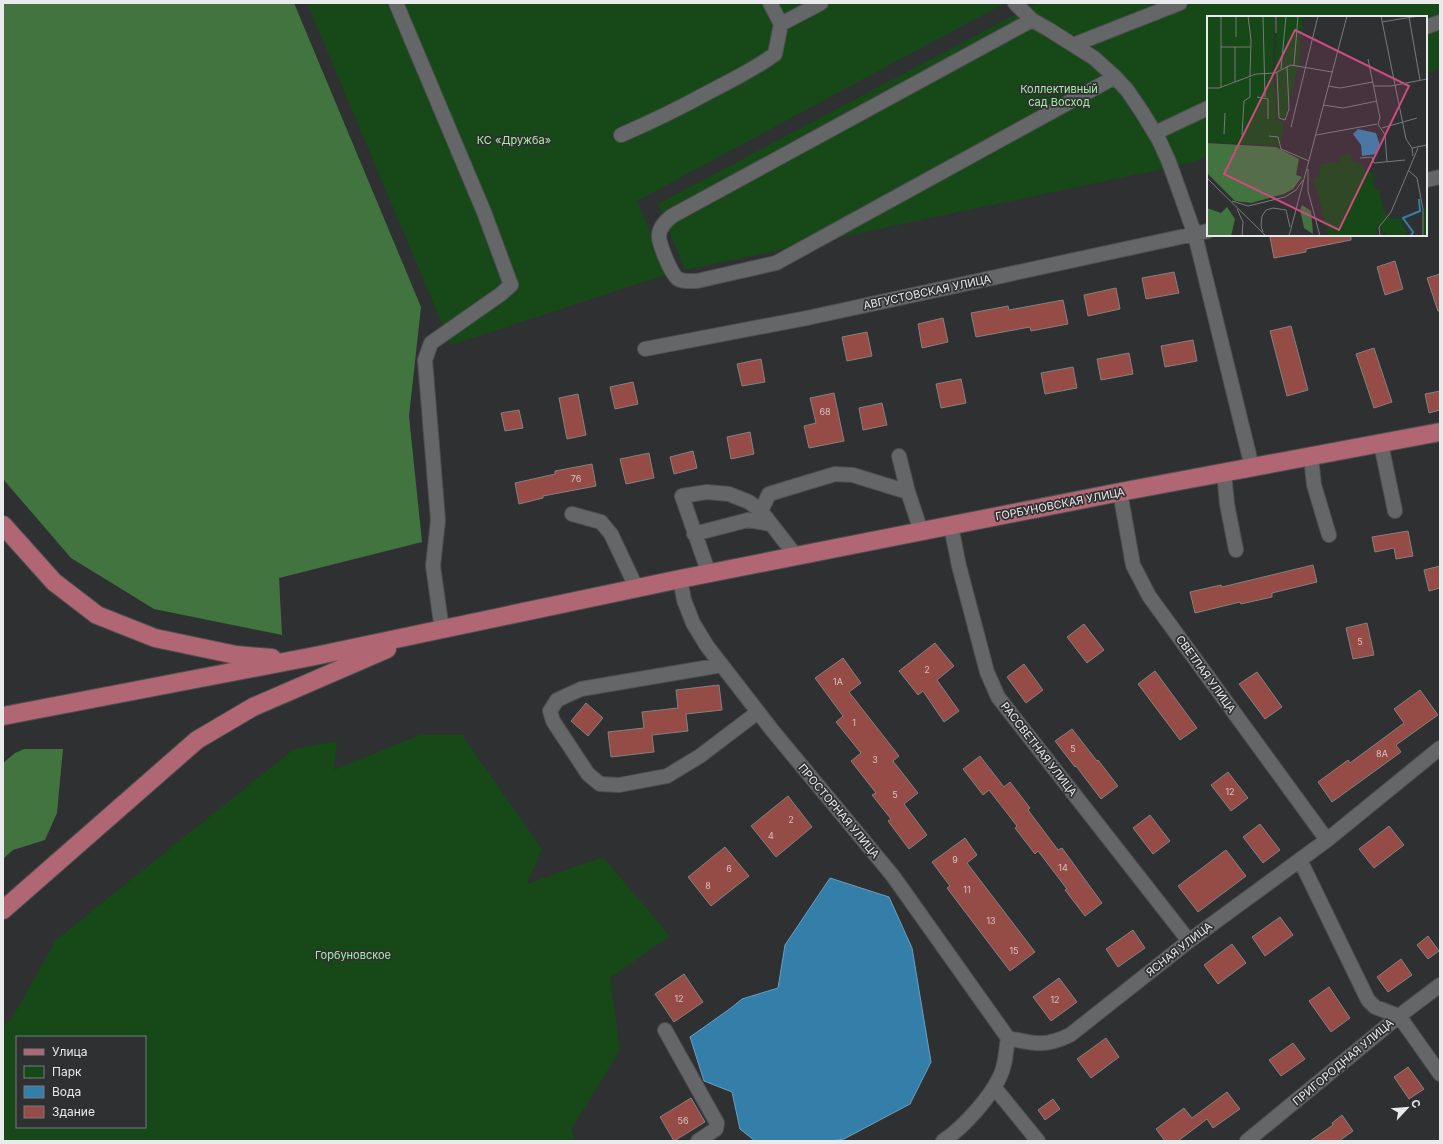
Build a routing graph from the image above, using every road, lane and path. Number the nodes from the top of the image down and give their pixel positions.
1 (396, 3) edge
2 (770, 3) edge
3 (821, 3) edge
4 (1015, 3) edge
5 (1180, 3) edge
6 (1032, 20) junction
7 (1440, 22) edge
8 (781, 24) junction
9 (1427, 27) edge
10 (1073, 44) junction
11 (1115, 77) junction
12 (1207, 108) edge
13 (1155, 133) junction
14 (621, 135) dead end
15 (1440, 177) edge
16 (1427, 180) edge
17 (1201, 233) edge
18 (645, 349) dead end
19 (1440, 432) edge
20 (1381, 444) junction
21 (899, 456) dead end
22 (1311, 457) junction
23 (1252, 467) junction
24 (1224, 472) junction
25 (908, 492) junction
26 (1120, 492) junction
27 (761, 511) junction
28 (1395, 511) dead end
29 (572, 514) dead end
30 (770, 524) junction
31 (3, 525) edge
32 (951, 526) junction
33 (921, 531) junction
34 (694, 534) junction
35 (1329, 535) dead end
36 (1236, 550) dead end
37 (796, 556) junction
38 (709, 574) junction
39 (680, 579) junction
40 (637, 588) junction
41 (442, 630) junction
42 (422, 634) junction
43 (314, 656) junction
44 (722, 665) junction
45 (758, 712) junction
46 (3, 716) edge
47 (1440, 748) edge
48 (1327, 840) junction
49 (1300, 860) junction
50 (3, 910) edge
51 (1189, 941) junction
52 (1440, 985) edge
53 (1399, 1016) junction
54 (665, 1030) dead end
55 (1008, 1038) junction
56 (1440, 1074) edge
57 (994, 1087) junction
58 (698, 1141) edge
59 (943, 1141) edge
60 (1038, 1141) edge
61 (1248, 1141) edge

1 - 41 street
2 - 8 street
3 - 8 street
4 - 6 street
5 - 10 street
6 - 10 street
6 - 11 street
7 - 9 street
8 - 14 street
10 - 11 street
11 - 13 street
12 - 13 street
13 - 17 street
15 - 16 street
17 - 18 street, АВГУСТОВСКАЯ УЛИЦА
17 - 23 street
19 - 20 main road, ГОРБУНОВСКАЯ УЛИЦА
20 - 22 main road, ГОРБУНОВСКАЯ УЛИЦА
20 - 28 street
21 - 25 street
22 - 23 main road, ГОРБУНОВСКАЯ УЛИЦА
22 - 35 street
23 - 24 main road, ГОРБУНОВСКАЯ УЛИЦА
24 - 26 main road, ГОРБУНОВСКАЯ УЛИЦА
24 - 36 street
25 - 27 street
25 - 33 street
26 - 32 main road, ГОРБУНОВСКАЯ УЛИЦА
26 - 48 street, СВЕТЛАЯ УЛИЦА
27 - 30 street
27 - 34 street
29 - 40 street
30 - 34 street
30 - 37 street
31 - 43 main road
32 - 33 main road, ГОРБУНОВСКАЯ УЛИЦА
32 - 51 street, РАССВЕТНАЯ УЛИЦА
33 - 37 main road, ГОРБУНОВСКАЯ УЛИЦА
34 - 38 street
37 - 38 main road, ГОРБУНОВСКАЯ УЛИЦА
38 - 39 main road, ГОРБУНОВСКАЯ УЛИЦА
39 - 40 main road, ГОРБУНОВСКАЯ УЛИЦА
39 - 44 street, ПРОСТОРНАЯ УЛИЦА
40 - 41 main road, ГОРБУНОВСКАЯ УЛИЦА
41 - 42 main road, ГОРБУНОВСКАЯ УЛИЦА
42 - 43 main road
42 - 50 main road
43 - 46 main road
44 - 45 street, ПРОСТОРНАЯ УЛИЦА
44 - 45 street
45 - 55 street, ПРОСТОРНАЯ УЛИЦА
47 - 48 street, ЯСНАЯ УЛИЦА
48 - 49 street, ЯСНАЯ УЛИЦА
49 - 51 street, ЯСНАЯ УЛИЦА
49 - 53 street
51 - 55 street, ЯСНАЯ УЛИЦА
52 - 53 street, ПРИГОРОДНАЯ УЛИЦА
53 - 56 street
53 - 61 street, ПРИГОРОДНАЯ УЛИЦА
54 - 58 street
55 - 57 street
57 - 59 street
57 - 60 street

